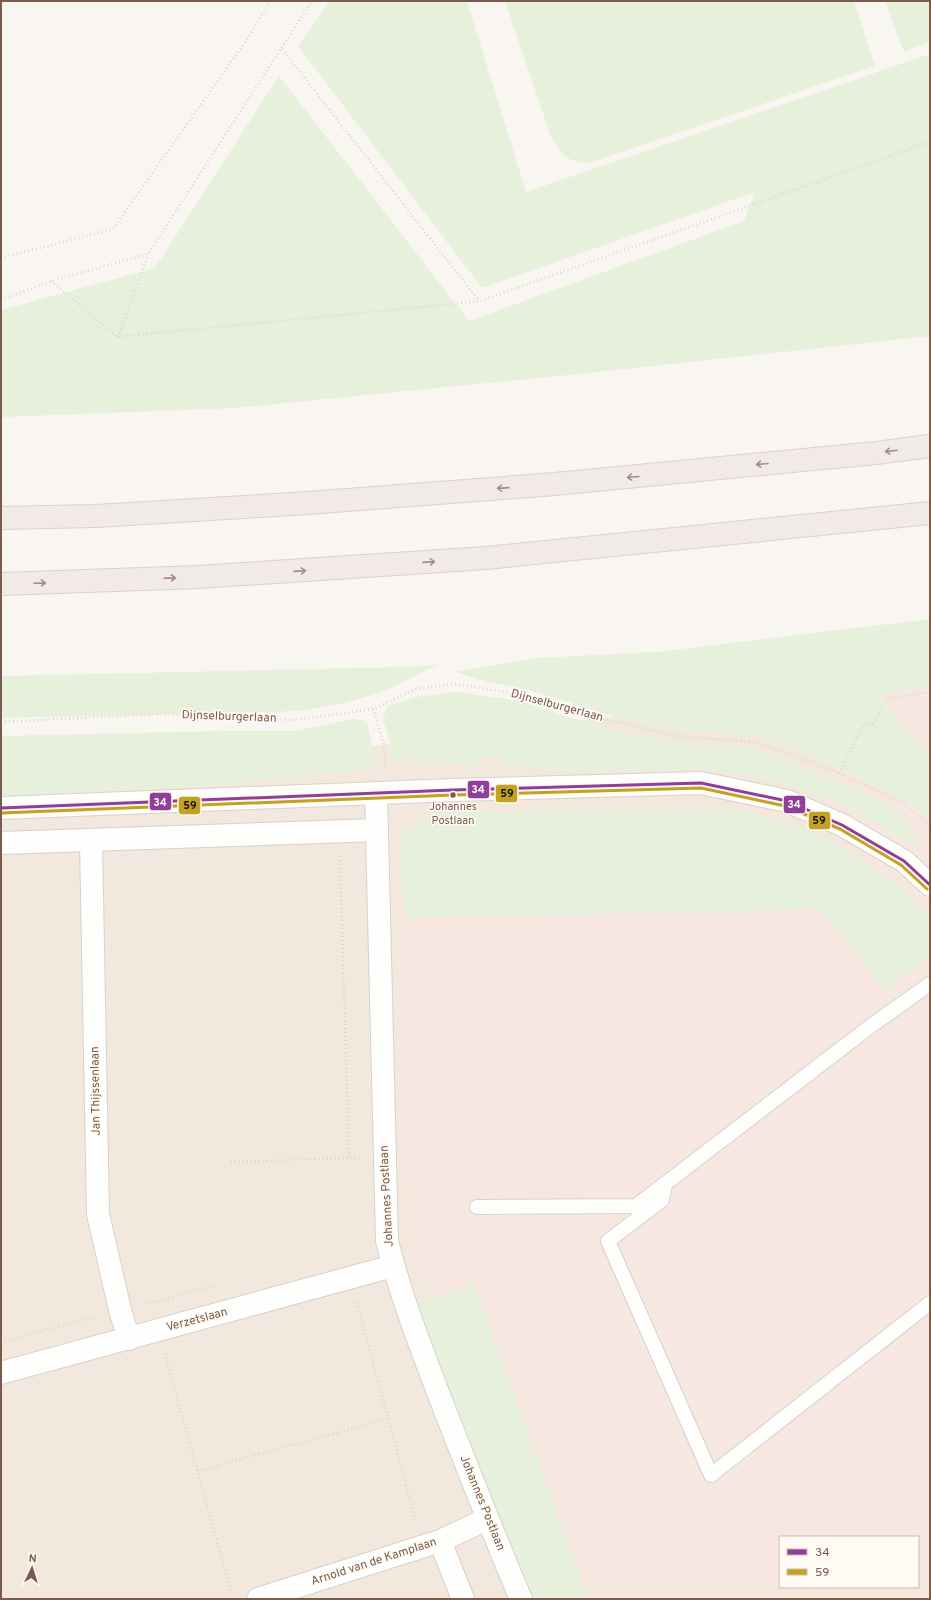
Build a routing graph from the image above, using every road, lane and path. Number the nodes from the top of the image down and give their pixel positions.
1 (270, 1) edge
2 (312, 1) edge
3 (282, 48) junction
4 (930, 142) edge
5 (148, 254) junction
6 (1, 258) edge
7 (51, 281) junction
8 (1, 300) edge
9 (480, 302) junction
10 (118, 337) junction
11 (930, 446) edge
12 (930, 514) edge
13 (1, 518) edge
14 (1, 584) edge
15 (930, 692) edge
16 (373, 709) junction
17 (1, 722) edge
18 (839, 773) junction
19 (376, 793) junction
20 (1, 808) edge
21 (930, 825) edge
22 (377, 830) junction
23 (340, 832) junction
24 (91, 840) junction
25 (1, 843) edge
26 (930, 885) edge
27 (930, 984) edge
28 (385, 1156) junction
29 (349, 1158) junction
30 (231, 1162) dead end
31 (665, 1184) junction
32 (477, 1207) dead end
33 (393, 1266) junction
34 (350, 1278) junction
35 (227, 1283) dead end
36 (930, 1303) edge
37 (120, 1310) junction
38 (158, 1330) junction
39 (129, 1339) junction
40 (1, 1342) edge
41 (1, 1373) edge
42 (388, 1419) junction
43 (197, 1471) junction
44 (487, 1519) junction
45 (432, 1544) junction
46 (233, 1599) edge
47 (258, 1599) edge
48 (464, 1599) edge
49 (521, 1599) edge

1 - 6 path
2 - 3 path
3 - 5 path
3 - 9 path
4 - 9 path
5 - 7 path
5 - 10 path
7 - 8 path
7 - 10 path
9 - 10 path
11 -> 13 highway
14 -> 12 highway
15 - 18 path
16 - 17 path, Dijnselburgerlaan
16 - 18 path, Dijnselburgerlaan
16 - 19 path
18 - 21 path, Dijnselburgerlaan
19 - 20 street
19 - 22 street, Johannes Postlaan
19 - 26 street
22 - 23 street
22 - 28 street, Johannes Postlaan
23 - 24 street
23 - 29 path
24 - 25 street
24 - 37 street, Jan Thijssenlaan
27 - 31 lane
28 - 29 path
28 - 33 street, Johannes Postlaan
29 - 30 path
31 - 32 lane
31 - 36 lane
33 - 34 street, Verzetslaan
33 - 44 street, Johannes Postlaan
34 - 38 street, Verzetslaan
34 - 42 path
35 - 37 path
37 - 39 street, Jan Thijssenlaan
37 - 40 path
38 - 39 street, Verzetslaan
38 - 43 path
39 - 41 street, Verzetslaan
42 - 43 path
42 - 45 path
43 - 46 path
44 - 45 street, Arnold van de Kamplaan
44 - 49 street, Johannes Postlaan
45 - 47 street, Arnold van de Kamplaan
45 - 48 street

